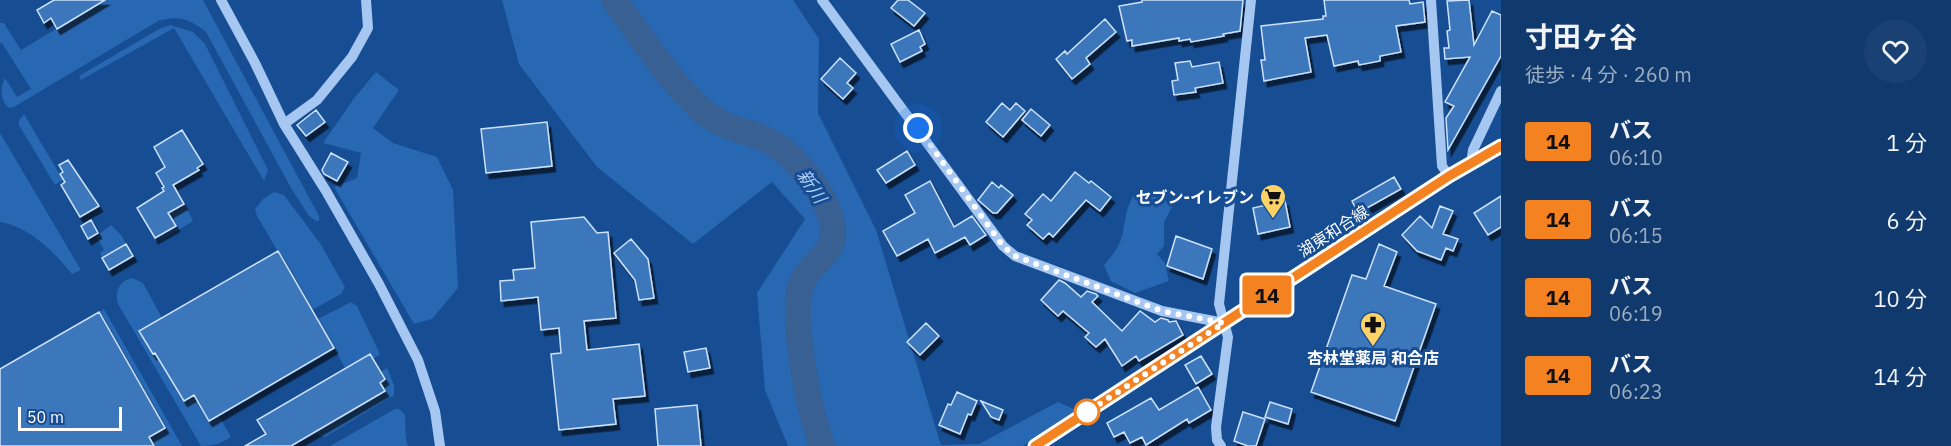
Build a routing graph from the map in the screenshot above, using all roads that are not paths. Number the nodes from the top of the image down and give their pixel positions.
1 (221, 0) edge
2 (366, 0) edge
3 (822, 0) edge
4 (1251, 0) edge
5 (1431, 0) edge
6 (1501, 91) edge
7 (284, 124) junction
8 (1501, 146) edge
9 (1471, 164) junction
10 (1449, 176) junction
11 (1224, 323) junction
12 (440, 446) edge
13 (1035, 446) edge
14 (1221, 446) edge

1 - 7 street
2 - 7 street
3 - 11 street
4 - 11 street
5 - 10 street
6 - 9 street
7 - 12 street
8 - 9 main road, 湖東和合線
9 - 10 main road, 湖東和合線
10 - 11 main road, 湖東和合線
11 - 13 main road, 湖東和合線
11 - 14 street

